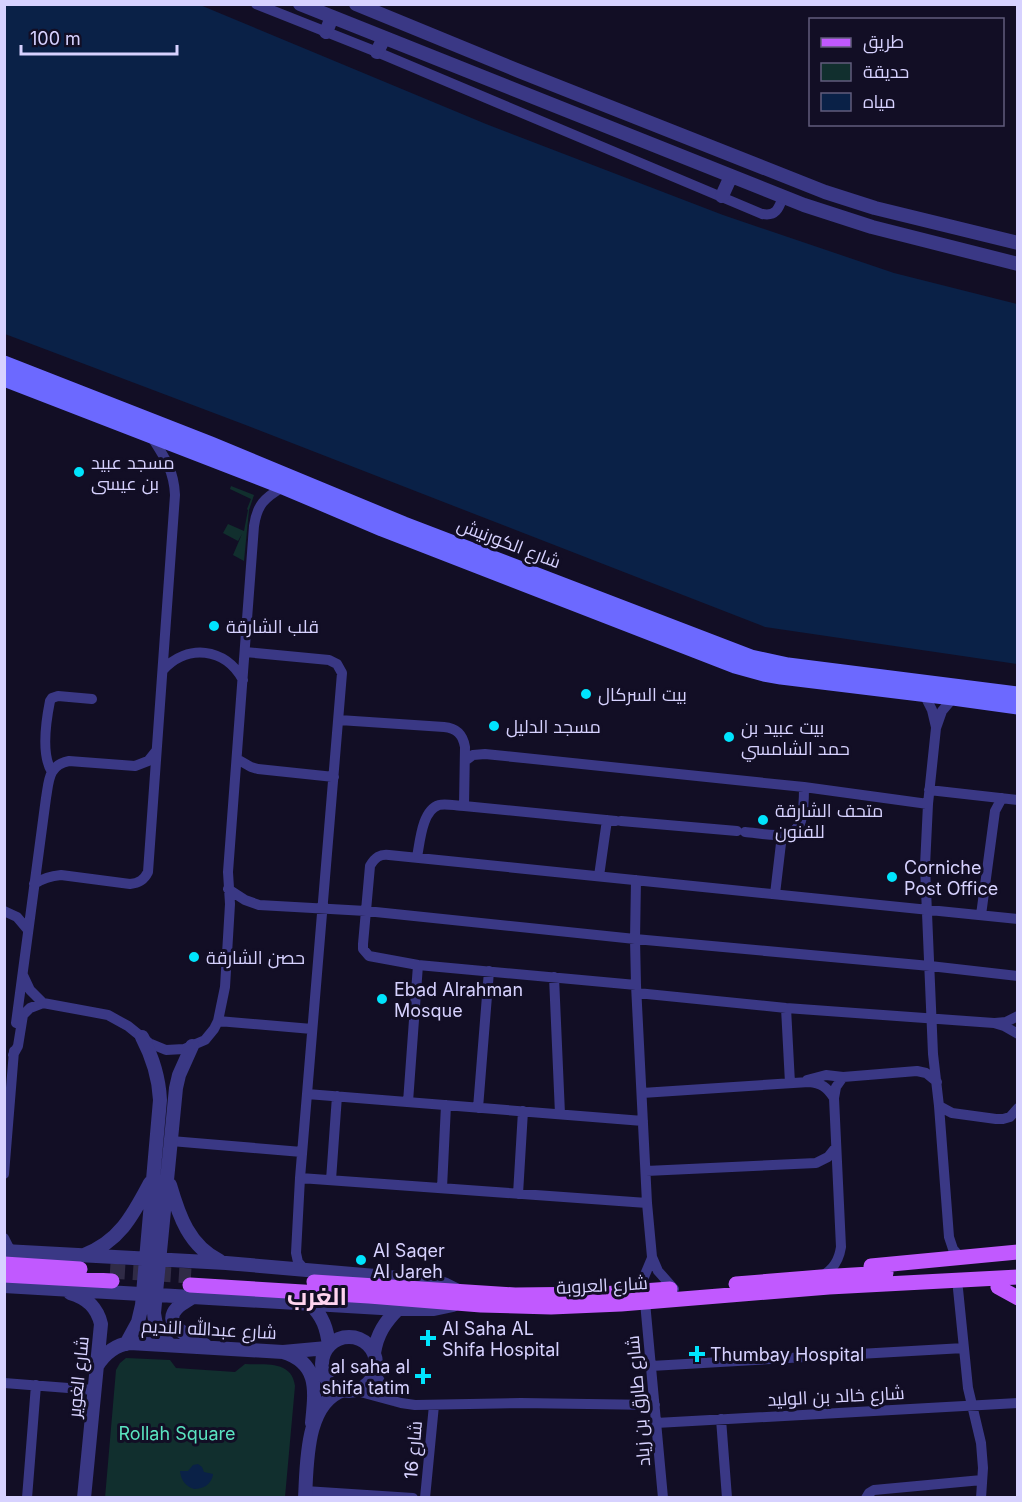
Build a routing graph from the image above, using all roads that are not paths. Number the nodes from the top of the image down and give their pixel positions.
1 (256, 4) edge
2 (300, 4) edge
3 (356, 4) edge
4 (332, 17) junction
5 (326, 32) junction
6 (384, 38) junction
7 (377, 52) junction
8 (731, 176) junction
9 (722, 196) junction
10 (783, 197) junction
11 (1017, 243) edge
12 (1017, 264) edge
13 (4, 363) edge
14 (4, 379) edge
15 (151, 436) junction
16 (283, 487) junction
17 (245, 652) junction
18 (163, 670) junction
19 (243, 680) junction
20 (924, 694) junction
21 (1017, 694) edge
22 (953, 698) junction
23 (92, 699) dead end
24 (1017, 707) edge
25 (339, 720) junction
26 (936, 728) junction
27 (157, 750) junction
28 (237, 759) junction
29 (465, 761) junction
30 (52, 772) junction
31 (334, 777) junction
32 (804, 787) junction
33 (929, 790) junction
34 (1002, 798) junction
35 (1017, 800) edge
36 (928, 804) junction
37 (464, 806) junction
38 (615, 821) junction
39 (782, 835) junction
40 (417, 857) junction
41 (599, 876) junction
42 (636, 880) junction
43 (34, 884) junction
44 (228, 889) junction
45 (775, 894) junction
46 (32, 901) junction
47 (323, 909) junction
48 (926, 910) junction
49 (5, 911) edge
50 (366, 911) junction
51 (981, 915) junction
52 (1017, 919) edge
53 (28, 930) junction
54 (635, 939) junction
55 (418, 965) junction
56 (930, 966) junction
57 (489, 971) junction
58 (23, 972) junction
59 (1017, 976) edge
60 (554, 977) junction
61 (636, 989) junction
62 (43, 1003) junction
63 (786, 1008) junction
64 (1017, 1016) edge
65 (933, 1018) junction
66 (219, 1021) junction
67 (994, 1023) junction
68 (313, 1025) junction
69 (1017, 1034) edge
70 (142, 1037) junction
71 (192, 1047) junction
72 (933, 1054) junction
73 (13, 1055) junction
74 (922, 1071) junction
75 (843, 1077) junction
76 (937, 1082) junction
77 (796, 1083) junction
78 (642, 1093) junction
79 (307, 1094) junction
80 (337, 1096) junction
81 (834, 1098) junction
82 (408, 1102) junction
83 (446, 1105) junction
84 (939, 1106) junction
85 (478, 1108) junction
86 (1017, 1108) edge
87 (523, 1111) junction
88 (560, 1114) junction
89 (643, 1121) junction
90 (171, 1141) junction
91 (836, 1147) junction
92 (302, 1152) junction
93 (816, 1163) junction
94 (646, 1171) junction
95 (4, 1174) edge
96 (153, 1176) junction
97 (168, 1177) junction
98 (838, 1177) junction
99 (300, 1178) junction
100 (331, 1180) junction
101 (442, 1188) junction
102 (518, 1194) junction
103 (647, 1203) junction
104 (4, 1238) edge
105 (1017, 1242) edge
106 (7, 1255) edge
107 (82, 1255) junction
108 (986, 1256) junction
109 (652, 1257) junction
110 (962, 1258) junction
111 (153, 1260) junction
112 (226, 1263) junction
113 (304, 1269) junction
114 (1017, 1271) edge
115 (4, 1275) edge
116 (827, 1280) junction
117 (4, 1286) edge
118 (192, 1286) junction
119 (998, 1287) junction
120 (54, 1288) junction
121 (674, 1289) junction
122 (958, 1289) junction
123 (631, 1292) junction
124 (149, 1294) junction
125 (458, 1298) junction
126 (1017, 1298) edge
127 (645, 1302) junction
128 (310, 1304) junction
129 (398, 1309) junction
130 (126, 1344) junction
131 (170, 1345) junction
132 (210, 1347) junction
133 (328, 1347) junction
134 (964, 1348) junction
135 (283, 1352) junction
136 (374, 1353) junction
137 (651, 1365) junction
138 (97, 1366) junction
139 (376, 1368) junction
140 (4, 1383) edge
141 (36, 1385) junction
142 (94, 1389) junction
143 (349, 1390) junction
144 (395, 1401) junction
145 (1017, 1403) edge
146 (434, 1405) junction
147 (655, 1405) junction
148 (972, 1406) junction
149 (720, 1419) junction
150 (657, 1423) junction
151 (311, 1431) junction
152 (982, 1480) junction
153 (305, 1494) edge
154 (378, 1496) edge
155 (27, 1497) edge
156 (84, 1497) edge
157 (413, 1497) edge
158 (425, 1497) edge
159 (663, 1497) edge
160 (727, 1497) edge
161 (866, 1497) edge
162 (981, 1497) edge

1 - 5 street
2 - 4 street
3 - 11 street
4 - 5 street
4 - 6 street
5 - 7 street
6 - 7 street
6 - 8 street
7 - 9 street
8 - 9 street
8 - 10 street
9 - 10 street
10 - 12 street
13 - 21 main road, شارع الكورنيش
14 - 15 main road, شارع الكورنيش
15 - 16 main road, شارع الكورنيش
15 - 18 street
16 - 17 street
16 - 20 main road, شارع الكورنيش
17 - 19 street
17 - 25 street
18 - 19 street
18 - 27 street
19 - 28 street
20 - 22 main road, شارع الكورنيش
20 - 26 street
22 - 24 main road, شارع الكورنيش
22 - 26 street
23 - 30 street
25 - 29 street
25 - 31 street
26 - 33 street
27 - 30 street
27 - 43 street
28 - 31 street
28 - 44 street
29 - 32 street
29 - 37 street
30 - 43 street
31 - 47 street
32 - 36 street
32 - 39 street
33 - 34 street
33 - 36 street
34 - 35 street
34 - 51 street
36 - 48 street
37 - 38 street
37 - 40 street
38 - 39 street
38 - 41 street
39 - 45 street
40 - 41 street
40 - 50 street
41 - 42 street
42 - 45 street
42 - 54 street
43 - 46 street
44 - 47 street
44 - 66 street
45 - 48 street
46 - 49 street
46 - 53 street
47 - 50 street
47 - 68 street
48 - 51 street
48 - 56 street
49 - 53 street
50 - 54 street
50 - 55 street
51 - 52 street
53 - 58 street
54 - 56 street
54 - 61 street
55 - 57 street
55 - 82 street
56 - 59 street
56 - 65 street
57 - 60 street
57 - 85 street
58 - 62 street
58 - 73 street
60 - 61 street
60 - 88 street
61 - 63 street
61 - 78 street
62 - 70 street
62 - 73 street
63 - 65 street
63 - 77 street
64 - 67 street
65 - 67 street
65 - 72 street
66 - 68 street
66 - 71 street
67 - 69 street
68 - 79 street
70 - 71 street
70 - 96 street
71 - 90 street
72 - 74 street
72 - 76 street
73 - 95 street
74 - 75 street
74 - 76 street
75 - 77 street
75 - 81 street
76 - 84 street
77 - 78 street
77 - 81 street
78 - 89 street
79 - 80 street
79 - 92 street
80 - 82 street
80 - 100 street
81 - 91 street
82 - 83 street
83 - 85 street
83 - 101 street
84 - 86 street
84 - 110 street
85 - 87 street
87 - 88 street
87 - 102 street
88 - 89 street
89 - 94 street
90 - 92 street
90 - 97 street
91 - 93 street
91 - 98 street
92 - 99 street
93 - 94 street
93 - 98 street
94 - 103 street
96 - 107 street
96 - 111 street
97 - 111 street
97 - 112 street
98 - 116 street
99 - 100 street
99 - 113 street
100 - 101 street
101 - 102 street
102 - 103 street
103 - 109 street
104 - 106 street
105 - 108 main road
106 - 107 street
106 - 115 main road
107 - 111 street
108 - 110 main road
108 - 114 main road
109 - 121 street
109 - 123 street
110 - 116 main road
111 - 112 street
111 - 124 street
112 - 113 street
113 - 125 street
114 - 116 main road, شارع العروبة
114 - 119 main road
116 - 121 main road, شارع العروبة
116 - 122 main road
116 - 127 main road, شارع العروبة
117 - 120 street
118 - 124 street
118 - 125 main road, شارع العروبة
118 - 128 street
118 - 132 street
119 - 122 main road
119 - 126 main road
120 - 124 street
120 - 138 street, شارع الغوير
121 - 123 main road, شارع العروبة
122 - 134 street
123 - 125 main road, شارع العروبة
124 - 130 street
124 - 131 street
125 - 127 main road, شارع العروبة
125 - 129 street
127 - 137 street, شارع طارق بن زياد
128 - 129 street
128 - 133 street
129 - 136 street
130 - 131 street, شارع عبدالله النديم
130 - 138 street, شارع عبدالله النديم
131 - 132 street, شارع عبدالله النديم
132 - 135 street, شارع عبدالله النديم
133 - 135 street, شارع عبدالله النديم
133 - 136 street
133 - 143 street
134 - 137 street
134 - 148 street
135 - 151 street
136 - 139 street
137 - 147 street, شارع طارق بن زياد
138 - 142 street, شارع الغوير
139 - 143 street
139 - 144 street
140 - 141 street
141 - 142 street
141 - 155 street
142 - 156 street, شارع الغوير
143 - 144 street
143 - 151 street
144 - 146 street
145 - 148 street, شارع خالد بن الوليد
146 - 147 street
146 - 158 street, شارع 16
147 - 150 street, شارع طارق بن زياد
148 - 149 street, شارع خالد بن الوليد
148 - 152 street
149 - 150 street, شارع خالد بن الوليد
149 - 160 street
150 - 159 street, شارع طارق بن زياد
151 - 153 street
152 - 161 street
152 - 162 street
153 - 154 street
154 - 157 street

